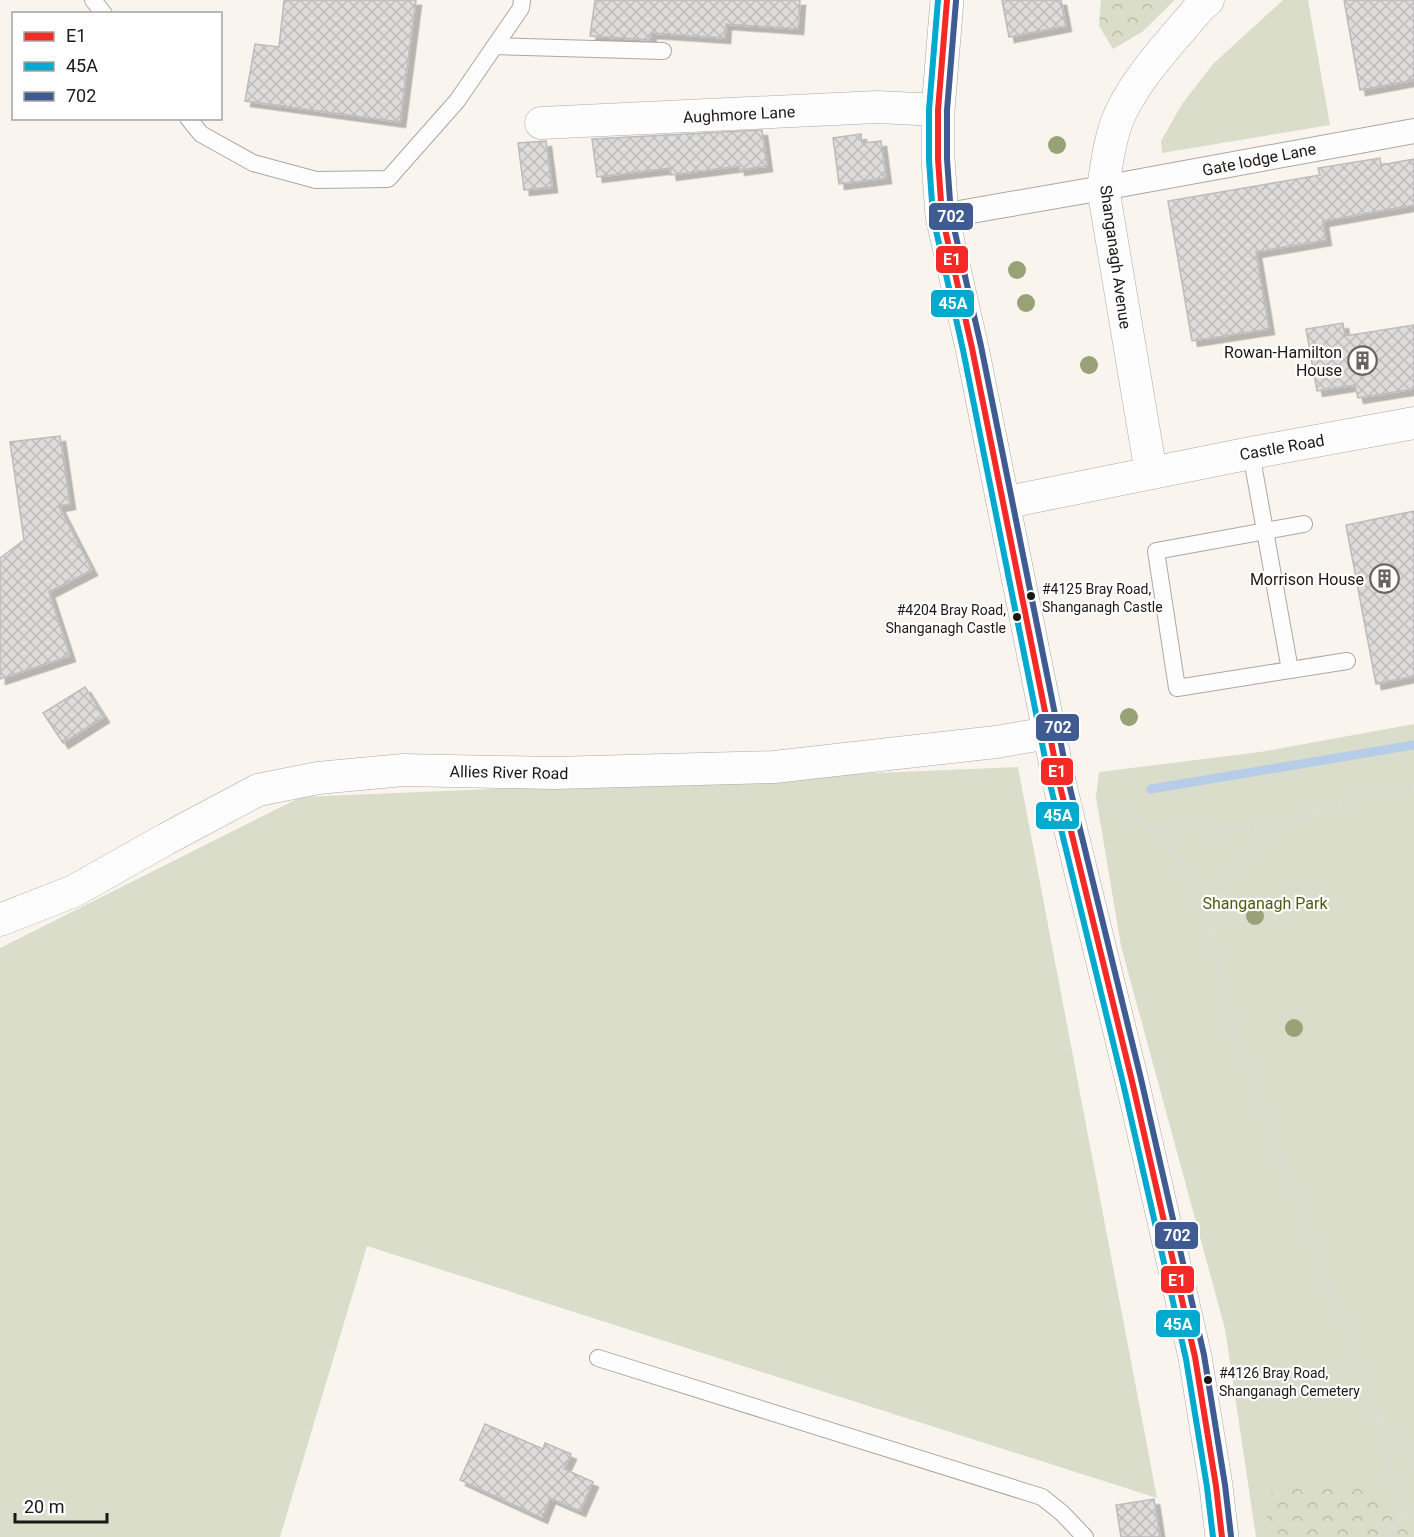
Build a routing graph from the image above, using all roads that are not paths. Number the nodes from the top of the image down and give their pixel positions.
1 (93, 0) edge
2 (522, 0) edge
3 (947, 0) edge
4 (1209, 0) edge
5 (102, 12) edge
6 (495, 46) junction
7 (663, 51) dead end
8 (938, 111) junction
9 (190, 120) edge
10 (541, 123) dead end
11 (1414, 130) edge
12 (1103, 188) junction
13 (942, 216) junction
14 (1414, 423) edge
15 (1251, 453) junction
16 (1151, 472) junction
17 (1003, 502) junction
18 (1304, 524) dead end
19 (1265, 531) junction
20 (1347, 661) dead end
21 (1290, 670) junction
22 (1049, 733) junction
23 (0, 920) edge
24 (598, 1358) dead end
25 (1085, 1537) edge
26 (1222, 1537) edge

1 - 5 lane
2 - 6 lane
3 - 8 main road
4 - 12 street, Shanganagh Avenue
6 - 7 lane
6 - 9 lane
8 - 10 street, Aughmore Lane
8 - 13 main road
11 - 12 street, Gate lodge Lane
12 - 13 street, Gate lodge Lane
12 - 16 street, Shanganagh Avenue
13 - 17 main road
14 - 15 street, Castle Road
15 - 16 street, Castle Road
15 - 19 lane
16 - 17 street, Castle Road
17 - 22 main road
18 - 19 lane
19 - 21 lane
19 - 21 lane
20 - 21 lane
22 - 23 street, Allies River Road
22 - 26 main road
24 - 25 lane

